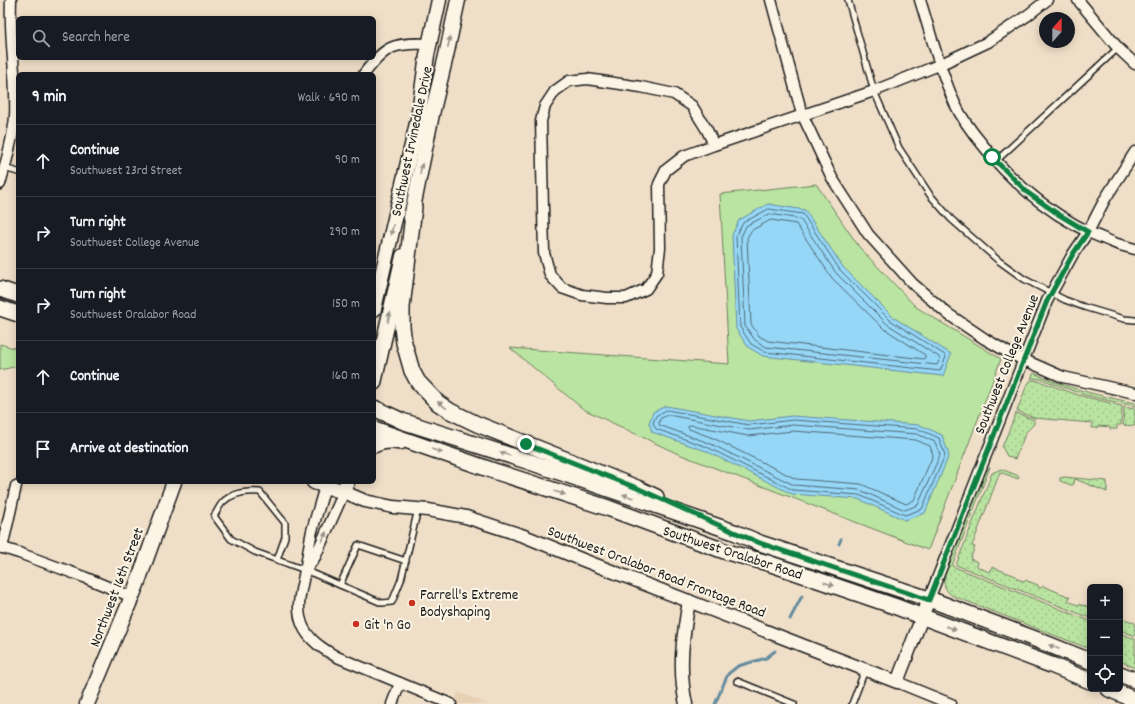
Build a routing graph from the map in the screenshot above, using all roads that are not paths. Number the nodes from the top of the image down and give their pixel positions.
1 (11, 0) edge
2 (439, 0) edge
3 (458, 0) edge
4 (771, 0) edge
5 (848, 0) edge
6 (920, 0) edge
7 (1047, 0) edge
8 (1078, 0) edge
9 (429, 44) junction
10 (1118, 48) junction
11 (376, 59) edge
12 (375, 60) edge
13 (940, 64) junction
14 (1135, 64) edge
15 (366, 72) edge
16 (16, 91) edge
17 (874, 91) junction
18 (16, 110) edge
19 (802, 114) junction
20 (714, 144) junction
21 (1135, 152) edge
22 (996, 161) junction
23 (2, 167) edge
24 (16, 171) edge
25 (0, 184) edge
26 (414, 207) junction
27 (1088, 232) junction
28 (1135, 249) edge
29 (0, 289) edge
30 (1052, 293) junction
31 (16, 294) edge
32 (376, 300) edge
33 (0, 308) edge
34 (16, 313) edge
35 (1135, 320) edge
36 (1024, 360) junction
37 (376, 373) edge
38 (1135, 393) edge
39 (376, 409) edge
40 (376, 430) edge
41 (376, 444) edge
42 (417, 444) junction
43 (173, 484) edge
44 (322, 484) edge
45 (16, 486) dead end
46 (345, 487) edge
47 (418, 509) junction
48 (734, 532) junction
49 (1, 548) edge
50 (277, 560) junction
51 (406, 561) junction
52 (305, 570) junction
53 (340, 585) junction
54 (132, 598) junction
55 (929, 600) junction
56 (689, 601) junction
57 (922, 617) junction
58 (1087, 661) edge
59 (865, 670) junction
60 (1123, 675) edge
61 (1087, 680) edge
62 (1135, 680) edge
63 (737, 681) dead end
64 (897, 682) junction
65 (400, 683) junction
66 (1116, 692) edge
67 (1135, 700) edge
68 (87, 704) edge
69 (392, 704) edge
70 (451, 704) edge
71 (686, 704) edge
72 (794, 704) edge
73 (852, 704) edge
74 (951, 704) edge

1 - 16 street
2 - 9 main road, Southwest Irvinedale Drive
26 -> 3 main road, Southwest Irvinedale Drive
4 - 19 street
5 - 17 lane
6 - 13 street
7 - 13 street
8 - 10 street
9 - 11 street
9 -> 32 main road, Southwest Irvinedale Drive
10 - 14 street
10 - 22 lane
12 - 15 street
13 - 17 street
13 - 22 street
17 - 19 street
17 - 30 lane
18 - 23 street
19 - 20 street
19 - 36 street
20 - 20 street
21 - 27 street, Southwest College Avenue
22 - 27 street
23 - 24 lane
23 - 25 street
37 -> 26 main road, Southwest Irvinedale Drive
48 -> 26 main road
27 - 28 street
27 - 30 street, Southwest College Avenue
29 - 31 main road
30 - 35 lane
30 - 36 street, Southwest College Avenue
33 - 34 main road
36 - 38 street
36 - 55 street, Southwest College Avenue
48 -> 39 main road, Southwest Oralabor Road
40 - 42 main road, Southwest Oralabor Road
41 - 42 main road
42 -> 57 main road, Southwest Oralabor Road
43 - 54 main road, Northwest 16th Street
44 - 46 main road
44 - 52 street
45 - 49 street
46 - 47 street, Southwest Oralabor Road Frontage Road
52 -> 46 street
47 - 51 lane
47 - 56 street, Southwest Oralabor Road Frontage Road
48 - 55 main road, Southwest Oralabor Road
49 - 54 street
50 - 50 lane
50 - 52 lane
51 - 53 lane
51 - 53 lane
52 - 53 lane
52 - 65 street
54 - 68 main road, Northwest 16th Street
55 - 57 street
58 -> 55 main road, Southwest Oralabor Road
56 - 59 street, Southwest Oralabor Road Frontage Road
56 - 71 street
57 -> 61 main road, Southwest Oralabor Road
57 - 64 street
59 - 64 street, Southwest Oralabor Road Frontage Road
59 - 73 lane
60 - 62 main road
63 - 72 lane
64 - 74 street, Southwest Oralabor Road Frontage Road
65 - 69 street
65 - 70 street
66 - 67 main road

